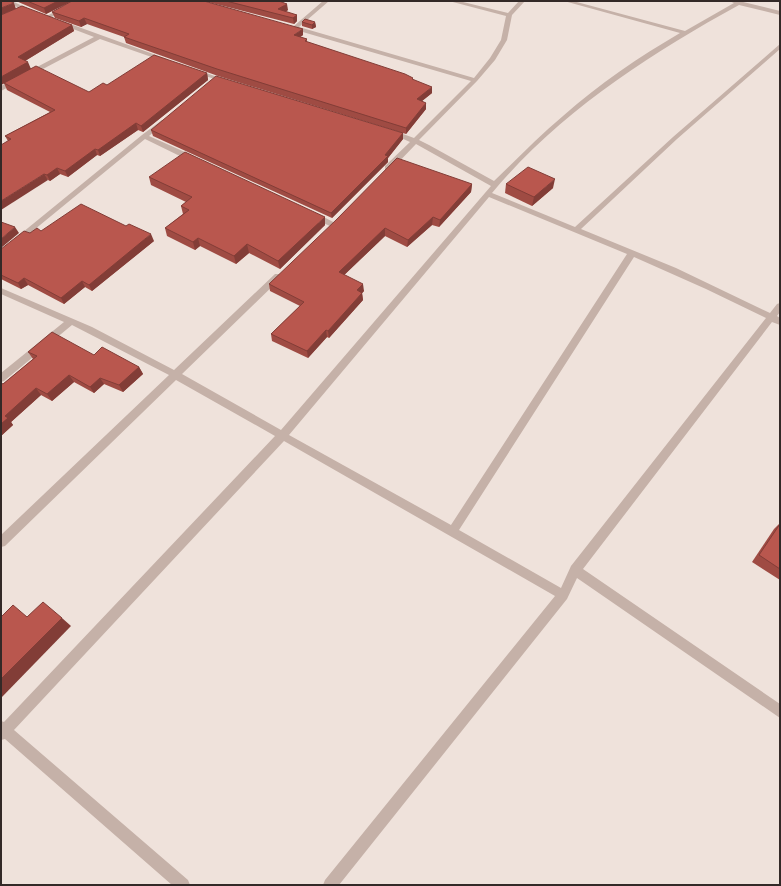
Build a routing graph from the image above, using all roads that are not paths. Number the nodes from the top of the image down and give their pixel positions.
1 (7, 1) edge
2 (79, 1) edge
3 (326, 1) edge
4 (452, 1) edge
5 (522, 1) edge
6 (567, 1) edge
7 (734, 2) edge
8 (780, 13) edge
9 (509, 16) junction
10 (46, 18) junction
11 (288, 26) edge
12 (295, 28) junction
13 (683, 32) junction
14 (98, 37) junction
15 (780, 46) edge
16 (172, 62) edge
17 (187, 68) edge
18 (475, 80) junction
19 (238, 85) edge
20 (1, 89) edge
21 (168, 117) edge
22 (380, 128) edge
23 (144, 136) junction
24 (416, 140) junction
25 (202, 163) edge
26 (382, 174) edge
27 (495, 185) junction
28 (488, 194) junction
29 (304, 210) edge
30 (332, 224) edge
31 (576, 230) junction
32 (632, 253) junction
33 (1, 254) edge
34 (282, 272) edge
35 (1, 291) edge
36 (780, 306) edge
37 (776, 320) edge
38 (71, 321) junction
39 (176, 374) junction
40 (1, 378) edge
41 (283, 435) junction
42 (453, 531) junction
43 (1, 542) edge
44 (575, 570) junction
45 (563, 595) junction
46 (780, 712) edge
47 (2, 731) edge
48 (183, 885) edge
49 (330, 885) edge

1 - 10 street
2 - 10 street
3 - 12 street
4 - 9 street
5 - 9 street
6 - 13 street
7 - 8 street
7 - 13 street
9 - 18 street
10 - 14 street
11 - 12 street
12 - 18 street
13 - 27 street
14 - 16 street
14 - 20 street
15 - 31 street
17 - 19 street
18 - 24 street
21 - 23 street
22 - 24 street
23 - 25 street
23 - 33 street
24 - 26 street
24 - 27 street
27 - 28 street
28 - 31 street
28 - 41 street
29 - 30 street
31 - 32 street
32 - 37 street
32 - 42 street
34 - 39 street
35 - 38 street
36 - 37 street
37 - 44 street
38 - 39 street
38 - 40 street
39 - 41 street
39 - 43 street
41 - 42 street
41 - 47 street
42 - 45 street
44 - 45 street
44 - 46 street
45 - 49 street
47 - 48 street

